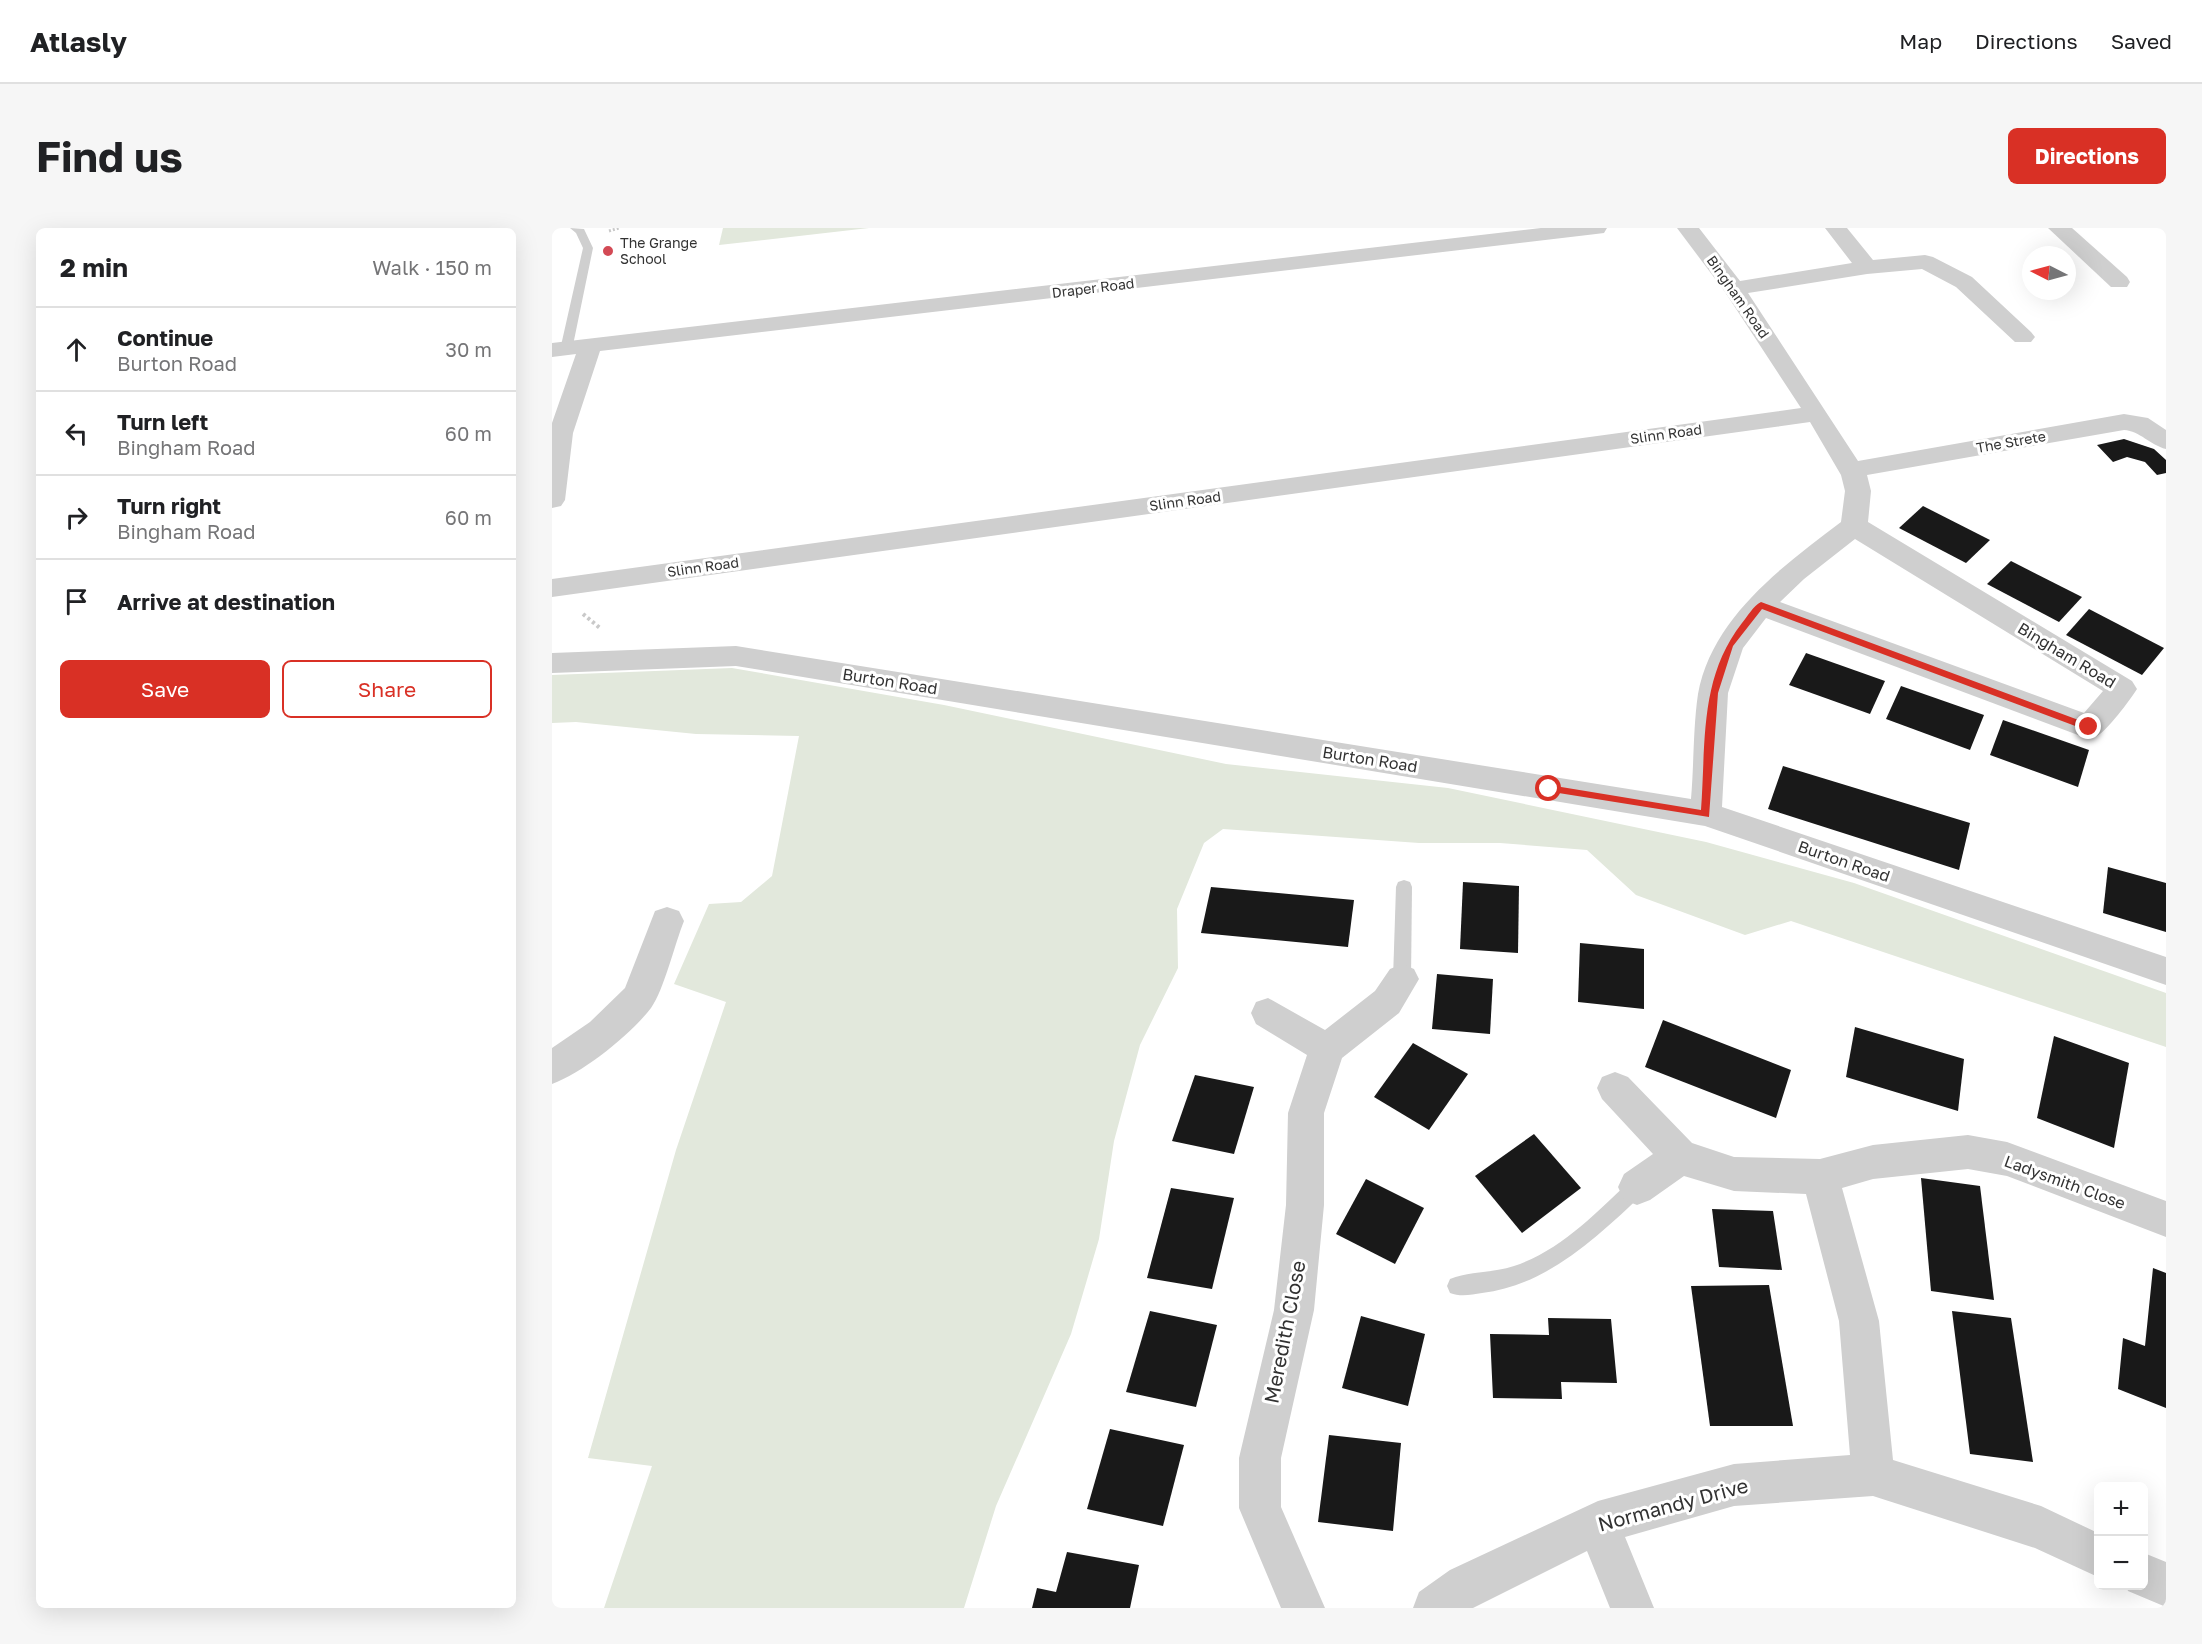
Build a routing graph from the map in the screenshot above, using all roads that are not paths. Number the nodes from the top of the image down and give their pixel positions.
1 (575, 228) edge
2 (1596, 228) edge
3 (1688, 228) edge
4 (1836, 228) edge
5 (2059, 228) edge
6 (1867, 267) junction
7 (2119, 282) dead end
8 (1734, 289) junction
9 (2023, 337) dead end
10 (590, 347) junction
11 (559, 350) edge
12 (1817, 413) junction
13 (556, 434) edge
14 (2166, 441) edge
15 (1851, 470) junction
16 (552, 500) edge
17 (1854, 526) junction
18 (552, 588) edge
19 (1761, 605) junction
20 (552, 663) edge
21 (1706, 814) junction
22 (1404, 887) dead end
23 (667, 921) dead end
24 (2166, 971) edge
25 (1402, 979) joint
26 (1268, 1013) dead end
27 (1327, 1049) junction
28 (552, 1068) edge
29 (1615, 1088) dead end
30 (1680, 1157) junction
31 (1820, 1177) junction
32 (1637, 1187) joint
33 (2166, 1219) edge
34 (1457, 1286) dead end
35 (1873, 1475) junction
36 (1598, 1522) junction
37 (2094, 1553) edge
38 (2148, 1577) edge
39 (2166, 1585) edge
40 (1304, 1608) edge
41 (1435, 1608) edge
42 (1632, 1608) edge

1 - 11 lane
2 - 10 street, Draper Road
3 - 8 street, Bingham Road
4 - 6 street
5 - 7 street
6 - 8 street
6 - 9 street
8 - 12 street, Bingham Road
10 - 11 street, Draper Road
10 - 13 street
12 - 15 street, Bingham Road
12 - 18 street, Slinn Road
13 - 16 street
14 - 15 street, The Strete
15 - 17 street, Bingham Road
17 - 19 street
17 - 19 street, Bingham Road
19 - 21 street
20 - 21 street, Burton Road
21 - 24 street, Burton Road
22 - 25 lane
23 - 28 street
25 - 27 street
26 - 27 street
27 - 40 street, Meredith Close
29 - 30 street, Ladysmith Close
30 - 31 street, Ladysmith Close
30 - 32 street
31 - 33 street, Ladysmith Close
31 - 35 street
32 - 34 lane
35 - 36 street, Normandy Drive
35 - 37 street, Normandy Drive
36 - 41 street, Normandy Drive
36 - 42 street
38 - 39 street

